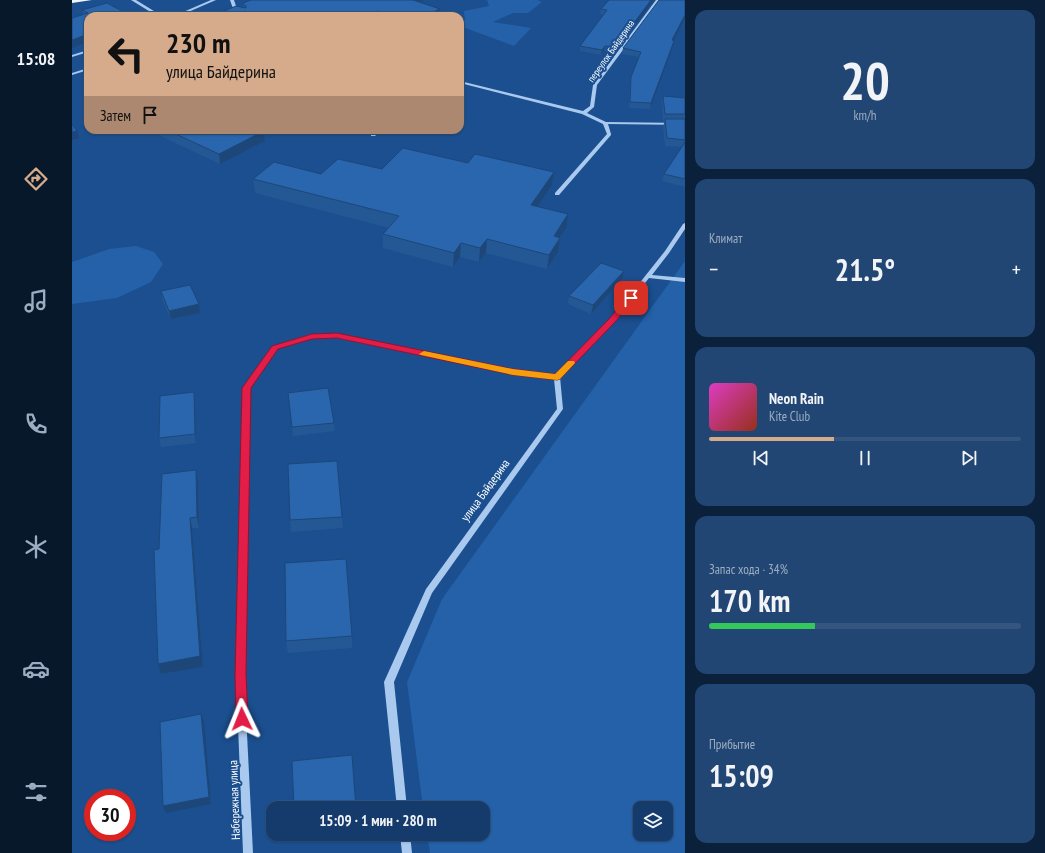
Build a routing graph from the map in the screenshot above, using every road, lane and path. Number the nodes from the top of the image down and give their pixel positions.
1 (89, 0) edge
2 (134, 0) edge
3 (214, 0) edge
4 (232, 0) edge
5 (658, 0) edge
6 (72, 1) edge
7 (154, 12) edge
8 (186, 12) edge
9 (238, 12) edge
10 (84, 52) edge
11 (72, 56) edge
12 (84, 70) edge
13 (72, 74) edge
14 (464, 83) edge
15 (584, 113) junction
16 (605, 123) junction
17 (685, 124) edge
18 (557, 194) dead end
19 (685, 225) edge
20 (648, 276) junction
21 (685, 280) edge
22 (557, 377) junction
23 (401, 801) edge
24 (406, 841) edge
25 (248, 853) edge
26 (407, 853) edge

1 - 6 main road
2 - 7 street
3 - 8 street
4 - 9 street
5 - 15 street, переулок Байдерина
10 - 11 street
12 - 13 street
14 - 15 street
15 - 16 street
16 - 17 street
16 - 18 street
19 - 20 street
20 - 21 street
20 - 22 street
22 - 23 street, улица Байдерина
22 - 25 street, Набережная улица
24 - 26 street

